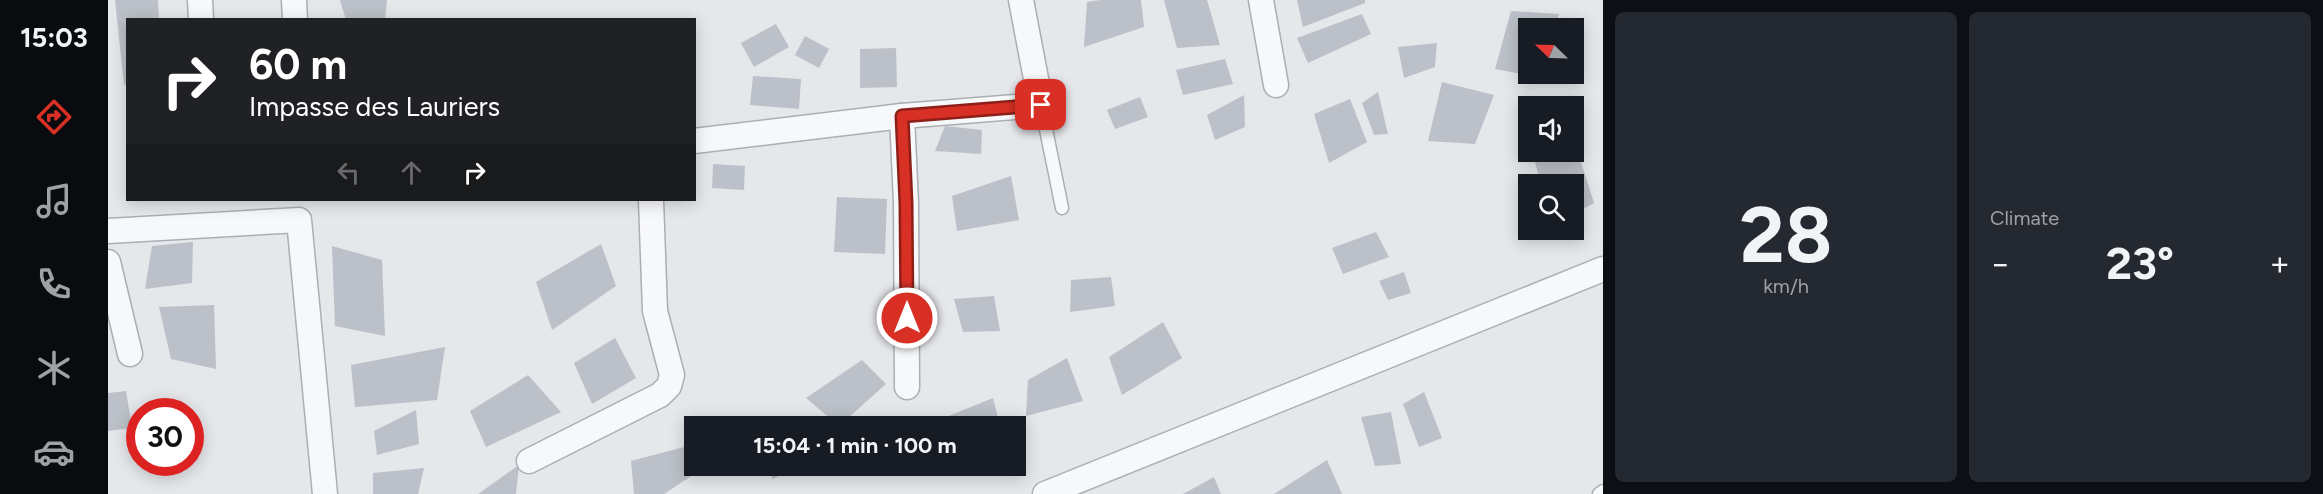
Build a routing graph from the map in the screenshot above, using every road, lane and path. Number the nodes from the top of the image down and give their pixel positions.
1 (200, 0) edge
2 (294, 0) edge
3 (1020, 0) edge
4 (1261, 0) edge
5 (201, 18) edge
6 (295, 18) edge
7 (1276, 85) dead end
8 (1041, 105) junction
9 (902, 116) junction
10 (696, 141) edge
11 (651, 201) edge
12 (1062, 208) dead end
13 (108, 231) edge
14 (108, 261) edge
15 (1603, 269) edge
16 (130, 354) dead end
17 (907, 387) dead end
18 (529, 461) dead end
19 (1603, 491) edge
20 (325, 494) edge
21 (1045, 494) edge
22 (1599, 494) edge

1 - 5 street
2 - 6 street
3 - 8 street
4 - 7 street
8 - 9 street
8 - 12 lane
9 - 10 street
9 - 17 street
11 - 18 street
13 - 20 street
14 - 16 street
15 - 21 street
19 - 22 lane

